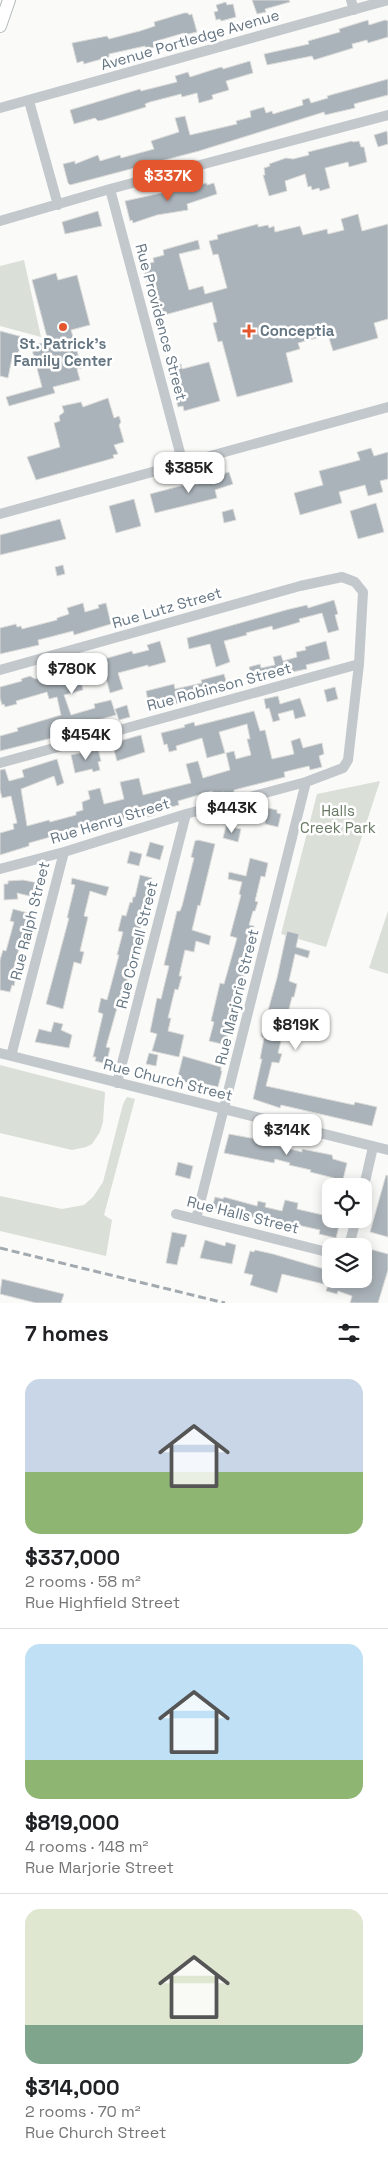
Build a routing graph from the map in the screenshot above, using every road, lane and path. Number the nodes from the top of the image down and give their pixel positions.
1 (9, 0) edge
2 (388, 0) edge
3 (352, 5) edge
4 (0, 26) edge
5 (29, 101) junction
6 (0, 108) edge
7 (388, 115) edge
8 (110, 188) junction
9 (58, 205) junction
10 (0, 221) edge
11 (388, 407) edge
12 (183, 464) junction
13 (0, 514) edge
14 (360, 664) junction
15 (0, 670) edge
16 (0, 763) edge
17 (306, 782) junction
18 (186, 814) junction
19 (64, 852) junction
20 (0, 869) edge
21 (0, 1053) edge
22 (11, 1056) junction
23 (117, 1083) junction
24 (224, 1109) junction
25 (373, 1147) junction
26 (388, 1150) edge
27 (366, 1178) edge
28 (176, 1214) dead end
29 (196, 1219) junction
30 (322, 1252) edge

1 - 4 main road
2 - 3 street, Avenue Portledge Avenue
3 - 5 street, Avenue Portledge Avenue
5 - 6 street, Avenue Portledge Avenue
5 - 9 street
7 - 8 street
8 - 9 street
8 - 12 street, Rue Providence Street
9 - 10 street
11 - 12 street
12 - 13 street
14 - 15 street, Rue Lutz Street
14 - 16 street, Rue Robinson Street
14 - 17 street, Rue Henry Street
17 - 18 street, Rue Henry Street
17 - 24 street, Rue Marjorie Street
18 - 19 street, Rue Henry Street
18 - 23 street, Rue Cornell Street
19 - 20 street, Rue Henry Street
19 - 22 street, Rue Ralph Street
21 - 22 street, Rue Church Street
22 - 23 street, Rue Church Street
23 - 24 street, Rue Church Street
24 - 25 street, Rue Church Street
24 - 29 street, Rue Marjorie Street
25 - 26 street, Rue Church Street
25 - 27 street
28 - 29 street, Rue Halls Street
29 - 30 street, Rue Halls Street

